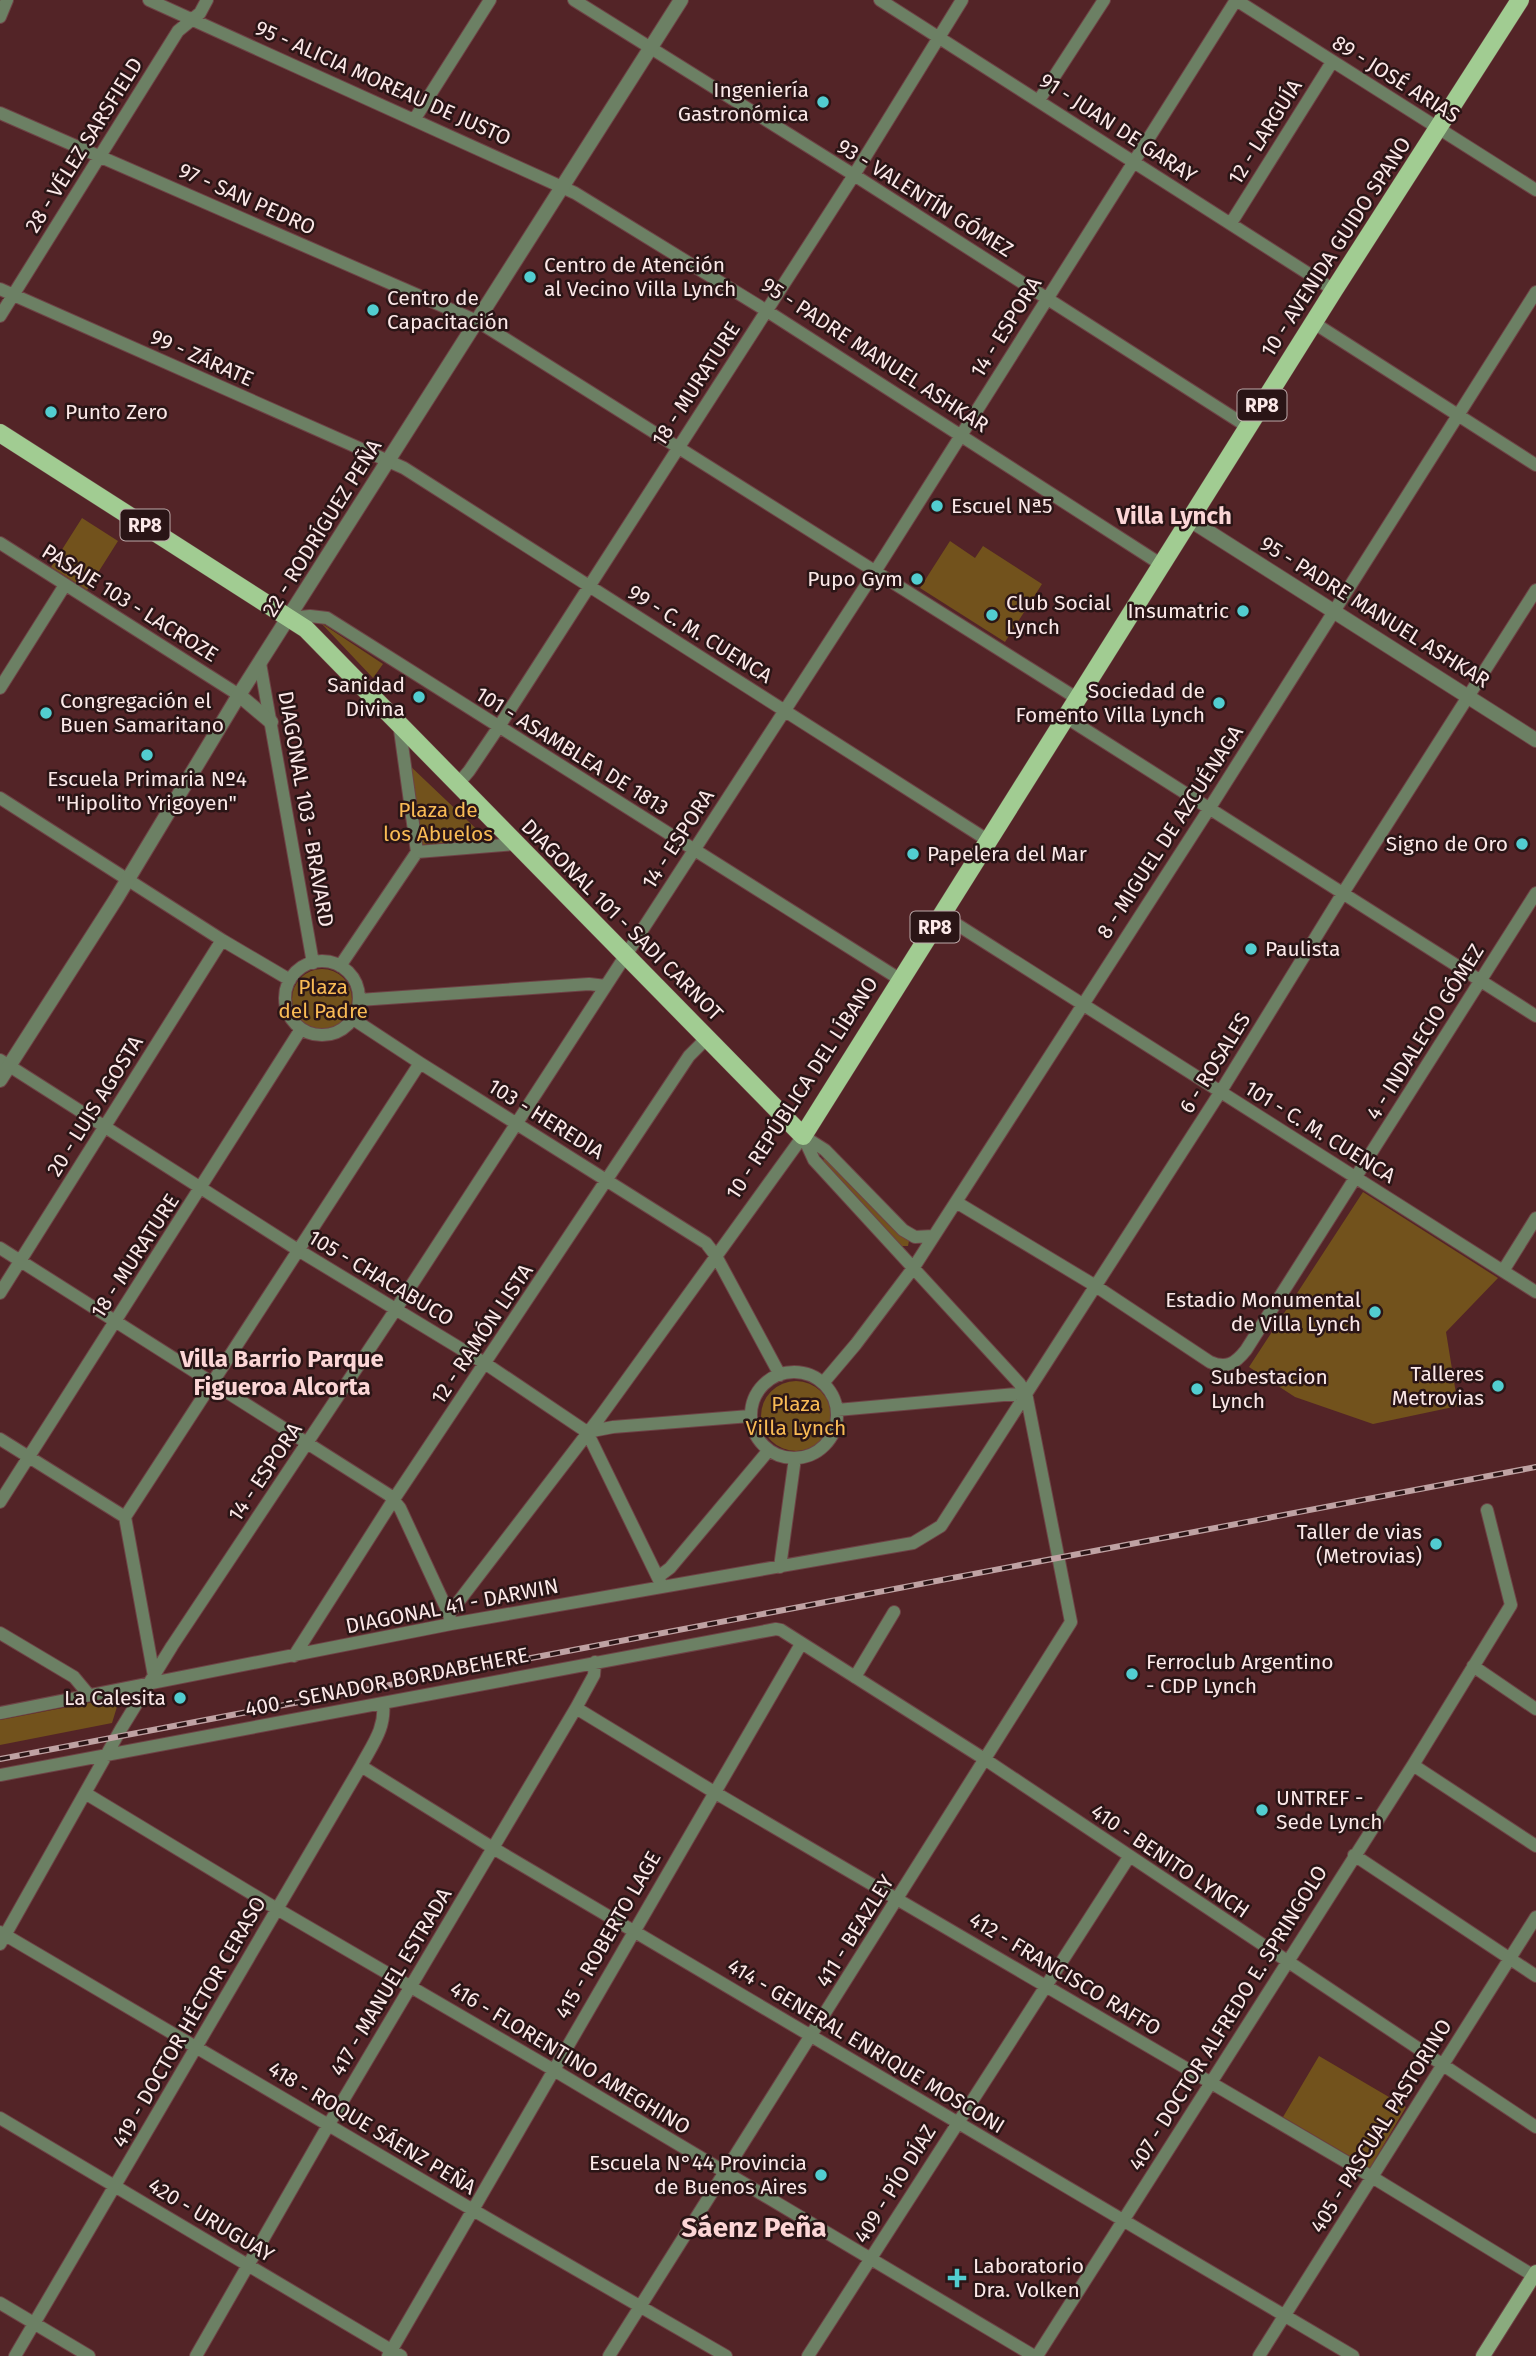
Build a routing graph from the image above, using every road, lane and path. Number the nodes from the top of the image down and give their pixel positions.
1 (7, 0) edge
2 (149, 0) edge
3 (207, 0) edge
4 (490, 0) edge
5 (574, 0) edge
6 (681, 0) edge
7 (880, 0) edge
8 (962, 0) edge
9 (1104, 0) edge
10 (1236, 0) edge
11 (1520, 0) edge
12 (0, 17) edge
13 (193, 18) junction
14 (938, 37) junction
15 (650, 47) junction
16 (1332, 62) junction
17 (1040, 100) junction
18 (0, 113) edge
19 (414, 120) junction
20 (1438, 129) junction
21 (100, 156) junction
22 (1133, 162) junction
23 (854, 175) junction
24 (563, 186) junction
25 (1536, 190) edge
26 (1231, 223) junction
27 (0, 289) edge
28 (1335, 290) junction
29 (1536, 292) edge
30 (14, 295) junction
31 (1046, 298) junction
32 (767, 310) junction
33 (0, 316) edge
34 (477, 321) junction
35 (1314, 323) junction
36 (1456, 416) junction
37 (1248, 428) junction
38 (0, 433) edge
39 (962, 435) junction
40 (678, 447) junction
41 (389, 461) junction
42 (1536, 466) edge
43 (1190, 520) junction
44 (0, 543) edge
45 (1162, 565) junction
46 (876, 570) junction
47 (65, 584) junction
48 (588, 586) junction
49 (1536, 590) edge
50 (1333, 610) junction
51 (290, 618) junction
52 (260, 663) junction
53 (0, 688) edge
54 (239, 695) junction
55 (1467, 695) junction
56 (1078, 699) junction
57 (784, 711) junction
58 (1067, 718) junction
59 (271, 722) junction
60 (399, 723) junction
61 (498, 728) junction
62 (1536, 740) edge
63 (457, 785) junction
64 (0, 798) edge
65 (1209, 809) junction
66 (989, 841) junction
67 (514, 844) junction
68 (694, 850) junction
69 (417, 852) junction
70 (127, 879) junction
71 (1343, 893) junction
72 (1536, 893) edge
73 (942, 915) junction
74 (222, 940) junction
75 (626, 956) junction
76 (313, 962) junction
77 (341, 966) junction
78 (290, 980) junction
79 (901, 980) junction
80 (1479, 981) junction
81 (606, 986) junction
82 (359, 1000) junction
83 (1082, 1004) junction
84 (1536, 1016) edge
85 (353, 1018) junction
86 (301, 1029) junction
87 (707, 1038) junction
88 (420, 1063) junction
89 (3, 1064) edge
90 (0, 1080) edge
91 (1221, 1091) junction
92 (516, 1123) junction
93 (106, 1127) junction
94 (803, 1136) junction
95 (1357, 1177) junction
96 (607, 1180) junction
97 (201, 1188) junction
98 (956, 1202) junction
99 (1536, 1218) edge
100 (933, 1236) junction
101 (0, 1248) edge
102 (298, 1250) junction
103 (716, 1256) junction
104 (20, 1261) junction
105 (914, 1267) junction
106 (1503, 1271) junction
107 (1094, 1285) junction
108 (1536, 1292) edge
109 (0, 1293) edge
110 (396, 1309) junction
111 (117, 1321) junction
112 (486, 1364) junction
113 (780, 1375) junction
114 (213, 1383) junction
115 (823, 1383) junction
116 (1026, 1393) junction
117 (837, 1410) junction
118 (750, 1416) junction
119 (587, 1432) junction
120 (0, 1439) edge
121 (308, 1443) junction
122 (769, 1450) junction
123 (29, 1457) junction
124 (795, 1458) junction
125 (394, 1499) junction
126 (0, 1502) edge
127 (1487, 1510) dead end
128 (125, 1517) junction
129 (913, 1543) joint
130 (780, 1567) junction
131 (660, 1581) junction
132 (894, 1612) dead end
133 (450, 1619) junction
134 (781, 1630) joint
135 (0, 1633) edge
136 (801, 1644) junction
137 (293, 1656) junction
138 (595, 1662) junction
139 (1473, 1666) junction
140 (855, 1677) junction
141 (151, 1680) junction
142 (89, 1695) junction
143 (383, 1703) junction
144 (576, 1708) junction
145 (1536, 1709) edge
146 (0, 1713) edge
147 (107, 1755) junction
148 (986, 1760) junction
149 (1413, 1765) junction
150 (360, 1766) junction
151 (0, 1775) edge
152 (714, 1792) junction
153 (85, 1793) junction
154 (1536, 1846) edge
155 (493, 1848) junction
156 (1354, 1855) junction
157 (1129, 1857) junction
158 (898, 1897) junction
159 (277, 1909) junction
160 (1536, 1917) edge
161 (634, 1930) junction
162 (2, 1937) edge
163 (1510, 1959) junction
164 (1287, 1962) junction
165 (1536, 1976) edge
166 (1046, 1985) junction
167 (412, 1986) junction
168 (812, 2036) junction
169 (195, 2047) junction
170 (1443, 2064) junction
171 (552, 2069) junction
172 (1211, 2082) junction
173 (0, 2118) edge
174 (957, 2123) junction
175 (330, 2124) junction
176 (1536, 2127) edge
177 (725, 2173) junction
178 (1372, 2177) junction
179 (115, 2185) junction
180 (473, 2210) junction
181 (1122, 2220) junction
182 (871, 2258) junction
183 (249, 2265) junction
184 (1535, 2274) edge
185 (0, 2303) edge
186 (641, 2307) junction
187 (1285, 2315) junction
188 (34, 2323) junction
189 (393, 2354) edge
190 (15, 2356) edge
191 (89, 2356) edge
192 (196, 2356) edge
193 (609, 2356) edge
194 (726, 2356) edge
195 (808, 2356) edge
196 (1035, 2356) edge
197 (1259, 2356) edge
198 (1353, 2356) edge
199 (1483, 2356) edge

1 - 12 street
2 - 13 street, 95 - ALICIA MOREAU DE JUSTO
3 - 13 street, 28 - VÉLEZ SARSFIELD
4 - 19 street
5 - 15 street, 93 - VALENTÍN GÓMEZ
6 - 15 street, 22 - RODRÍGUEZ PEÑA
7 - 14 street, 91 - JUAN DE GARAY
8 - 14 street, 18 - MURATURE
9 - 17 street
10 - 16 street, 89 - JOSÉ ARIAS
10 - 22 street, 14 - ESPORA
11 - 20 main road, 10 - AVENIDA GUIDO SPANO / RP8
13 - 19 street, 95 - ALICIA MOREAU DE JUSTO
13 - 21 street, 28 - VÉLEZ SARSFIELD
14 - 17 street, 91 - JUAN DE GARAY
14 - 23 street, 18 - MURATURE
15 - 23 street, 93 - VALENTÍN GÓMEZ
15 - 24 street, 22 - RODRÍGUEZ PEÑA
16 - 20 street, 89 - JOSÉ ARIAS
16 - 26 street, 12 - LARGUÍA
17 - 22 street, 91 - JUAN DE GARAY
18 - 21 street, 97 - SAN PEDRO
19 - 24 street, 95 - ALICIA MOREAU DE JUSTO
20 - 25 street, 89 - JOSÉ ARIAS
20 - 28 main road, 10 - AVENIDA GUIDO SPANO / RP8
21 - 30 street, 28 - VÉLEZ SARSFIELD
21 - 34 street, 97 - SAN PEDRO
22 - 26 street, 91 - JUAN DE GARAY
22 - 31 street, 14 - ESPORA
23 - 31 street, 93 - VALENTÍN GÓMEZ
23 - 32 street, 18 - MURATURE
24 - 32 street, 95 - PADRE MANUEL ASHKAR
24 - 34 street, 22 - RODRÍGUEZ PEÑA
26 - 28 street, 91 - JUAN DE GARAY
27 - 30 street, 99 - ZÁRATE
28 - 35 main road, 10 - AVENIDA GUIDO SPANO / RP8
29 - 36 street, 8 - MIGUEL DE AZCUÉNAGA
30 - 33 street, 28 - VÉLEZ SARSFIELD
30 - 41 street, 99 - ZÁRATE
31 - 37 street, 93 - VALENTÍN GÓMEZ
31 - 39 street, 14 - ESPORA
32 - 39 street, 95 - PADRE MANUEL ASHKAR
32 - 40 street, 18 - MURATURE
34 - 40 street, 97 - SAN PEDRO
34 - 41 street, 22 - RODRÍGUEZ PEÑA
35 - 36 street
35 - 37 main road, 10 - AVENIDA GUIDO SPANO / RP8
36 - 42 street
36 - 50 street, 8 - MIGUEL DE AZCUÉNAGA
37 - 43 main road, 10 - AVENIDA GUIDO SPANO / RP8
38 - 51 main road, RP8
39 - 45 street, 95 - PADRE MANUEL ASHKAR
39 - 46 street, 14 - ESPORA
40 - 46 street, 97 - SAN PEDRO
40 - 48 street, 18 - MURATURE
41 - 48 street, 99 - C. M. CUENCA
41 - 51 street, 22 - RODRÍGUEZ PEÑA
43 - 45 main road, RP8
43 - 50 street, 95 - PADRE MANUEL ASHKAR
44 - 47 street, PASAJE 103 - LACROZE
45 - 56 main road, 10 - REPÚBLICA DEL LÍBANO / RP8
46 - 56 street, 97 - SAN PEDRO
46 - 57 street, 14 - ESPORA
47 - 53 street
47 - 54 street, PASAJE 103 - LACROZE
48 - 57 street, 99 - C. M. CUENCA
48 - 61 street, 18 - MURATURE
49 - 55 street, 6 - ROSALES
50 - 55 street, 95 - PADRE MANUEL ASHKAR
50 - 65 street, 8 - MIGUEL DE AZCUÉNAGA
51 - 52 street, 22 - RODRÍGUEZ PEÑA
51 - 60 main road, DIAGONAL 101 - SADI CARNOT / RP8
51 - 61 street, 101 - ASAMBLEA DE 1813
52 - 54 street, 22 - RODRÍGUEZ PEÑA
52 - 59 street, DIAGONAL 103 - BRAVARD
54 - 59 street
54 - 70 street, 22 - RODRÍGUEZ PEÑA
55 - 62 street, 95 - PADRE MANUEL ASHKAR
55 - 71 street, 6 - ROSALES
56 - 58 main road, 10 - REPÚBLICA DEL LÍBANO / RP8
57 - 66 street, 99 - C. M. CUENCA
57 - 68 street, 14 - ESPORA
58 - 65 street
58 - 66 main road, 10 - REPÚBLICA DEL LÍBANO / RP8
59 - 76 street, DIAGONAL 103 - BRAVARD
60 - 63 main road, DIAGONAL 101 - SADI CARNOT / RP8
60 - 69 street
61 - 63 street, 18 - MURATURE
61 - 68 street, 101 - ASAMBLEA DE 1813
63 - 67 main road, DIAGONAL 101 - SADI CARNOT / RP8
64 - 70 street
65 - 71 street
65 - 83 street, 8 - MIGUEL DE AZCUÉNAGA
66 - 73 main road, 10 - REPÚBLICA DEL LÍBANO / RP8
67 - 69 street
67 - 75 main road, DIAGONAL 101 - SADI CARNOT / RP8
68 - 75 street, 14 - ESPORA
68 - 79 street, 101 - ASAMBLEA DE 1813
69 - 77 street
70 - 74 street
70 - 89 street, 22 - RODRÍGUEZ PEÑA
71 - 80 street
71 - 91 street, 6 - ROSALES
72 - 80 street, 4 - INDALECIO GÓMEZ
73 - 79 main road, 10 - REPÚBLICA DEL LÍBANO / RP8
73 - 83 street, 101 - C. M. CUENCA
74 - 78 street
74 - 93 street, 20 - LUIS AGOSTA
75 - 81 street, 14 - ESPORA
75 - 87 main road, DIAGONAL 101 - SADI CARNOT / RP8
76 - 77 street
76 - 78 street
77 - 82 street
78 - 86 street
79 - 94 main road, 10 - REPÚBLICA DEL LÍBANO / RP8
80 - 84 street
80 - 95 street, 4 - INDALECIO GÓMEZ
81 - 82 street
81 - 92 street, 14 - ESPORA
82 - 85 street
83 - 91 street, 101 - C. M. CUENCA
83 - 98 street, 8 - MIGUEL DE AZCUÉNAGA
85 - 86 street
85 - 88 street, 103 - HEREDIA
86 - 97 street, 18 - MURATURE
87 - 94 main road, DIAGONAL 101 - SADI CARNOT / RP8
87 - 96 street, 12 - RAMÓN LISTA
88 - 92 street, 103 - HEREDIA
88 - 102 street
89 - 90 street, 22 - RODRÍGUEZ PEÑA
89 - 93 street, 105 - CHACABUCO
91 - 95 street, 101 - C. M. CUENCA
91 - 107 street, 6 - ROSALES
92 - 96 street, 103 - HEREDIA
92 - 110 street, 14 - ESPORA
93 - 97 street, 105 - CHACABUCO
93 - 104 street, 20 - LUIS AGOSTA
94 - 100 street, DIAGONAL 101 - SADI CARNOT
94 - 103 street, 10 - REPÚBLICA DEL LÍBANO
94 - 105 street, DIAGONAL 101 - SADI CARNOT
95 - 106 street, 101 - C. M. CUENCA
95 - 107 street, 4 - INDALECIO GÓMEZ
96 - 103 street, 103 - HEREDIA
96 - 112 street, 12 - RAMÓN LISTA
97 - 102 street, 105 - CHACABUCO
97 - 111 street, 18 - MURATURE
98 - 100 street, 8 - MIGUEL DE AZCUÉNAGA
98 - 107 street
99 - 106 street
100 - 105 street, 8 - MIGUEL DE AZCUÉNAGA
101 - 104 street
102 - 110 street, 105 - CHACABUCO
102 - 114 street
103 - 113 street, 103 - HEREDIA
103 - 119 street, 10 - REPÚBLICA DEL LÍBANO
104 - 109 street, 20 - LUIS AGOSTA
104 - 111 street
105 - 115 street, 8 - MIGUEL DE AZCUÉNAGA
105 - 116 street, DIAGONAL 101 - SADI CARNOT
106 - 108 street, 101 - C. M. CUENCA
107 - 116 street, 6 - ROSALES
110 - 112 street, 105 - CHACABUCO
110 - 121 street, 14 - ESPORA
111 - 114 street
111 - 123 street, 18 - MURATURE
112 - 119 street, 105 - CHACABUCO
112 - 125 street, 12 - RAMÓN LISTA
113 - 115 street
113 - 118 street
114 - 121 street
114 - 128 street
115 - 117 street
116 - 117 street
116 - 129 street, 6 - ROSALES
116 - 148 street, 411 - BEAZLEY
117 - 124 street
118 - 119 street
118 - 122 street
119 - 131 street, 105 - CHACABUCO
119 - 133 street, 10 - REPÚBLICA DEL LÍBANO
120 - 123 street
121 - 125 street
121 - 141 street, 14 - ESPORA
122 - 124 street
122 - 131 street
123 - 126 street, 18 - MURATURE
123 - 128 street
124 - 130 street
125 - 133 street
125 - 137 street, 12 - RAMÓN LISTA
127 - 139 street, 407 - DOCTOR ALFREDO E. SPRINGOLO
128 - 141 street
129 - 130 street, DIAGONAL 41 - DARWIN
130 - 131 street, DIAGONAL 41 - DARWIN
131 - 133 street, DIAGONAL 41 - DARWIN
132 - 140 street
133 - 137 street, DIAGONAL 41 - DARWIN
134 - 136 street, 410 - BENITO LYNCH
134 - 138 street, 400 - SENADOR BORDABEHERE
135 - 142 street
136 - 140 street, 410 - BENITO LYNCH
136 - 152 street, 415 - ROBERTO LAGE
137 - 141 street, DIAGONAL 41 - DARWIN
138 - 143 street, 400 - SENADOR BORDABEHERE
138 - 144 street, 417 - MANUEL ESTRADA
139 - 145 street
139 - 149 street, 407 - DOCTOR ALFREDO E. SPRINGOLO
140 - 148 street, 410 - BENITO LYNCH
141 - 142 street, DIAGONAL 41 - DARWIN
141 - 147 street, 14 - ESPORA
142 - 146 street, DIAGONAL 41 - DARWIN
143 - 147 street, 400 - SENADOR BORDABEHERE
143 - 150 street, 419 - DOCTOR HÉCTOR CERASO
144 - 152 street, 412 - FRANCISCO RAFFO
144 - 155 street, 417 - MANUEL ESTRADA
147 - 151 street, 400 - SENADOR BORDABEHERE
147 - 153 street, 14 - ESPORA
148 - 157 street, 410 - BENITO LYNCH
148 - 158 street, 411 - BEAZLEY
149 - 154 street
149 - 156 street, 407 - DOCTOR ALFREDO E. SPRINGOLO
150 - 155 street, 414 - GENERAL ENRIQUE MOSCONI
150 - 159 street, 419 - DOCTOR HÉCTOR CERASO
152 - 158 street, 412 - FRANCISCO RAFFO
152 - 161 street, 415 - ROBERTO LAGE
153 - 159 street, 416 - FLORENTINO AMEGHINO
153 - 162 street, 14 - ESPORA
155 - 161 street, 414 - GENERAL ENRIQUE MOSCONI
155 - 167 street, 417 - MANUEL ESTRADA
156 - 163 street
156 - 164 street, 407 - DOCTOR ALFREDO E. SPRINGOLO
157 - 164 street, 410 - BENITO LYNCH
157 - 166 street, 409 - PÍO DÍAZ
158 - 166 street, 412 - FRANCISCO RAFFO
158 - 168 street, 411 - BEAZLEY
159 - 167 street, 416 - FLORENTINO AMEGHINO
159 - 169 street, 419 - DOCTOR HÉCTOR CERASO
160 - 163 street, 405 - PASCUAL PASTORINO
161 - 168 street, 414 - GENERAL ENRIQUE MOSCONI
161 - 171 street, 415 - ROBERTO LAGE
162 - 169 street, 418 - ROQUE SÁENZ PEÑA
163 - 165 street
163 - 170 street, 405 - PASCUAL PASTORINO
164 - 170 street, 410 - BENITO LYNCH
164 - 172 street, 407 - DOCTOR ALFREDO E. SPRINGOLO
166 - 172 street, 412 - FRANCISCO RAFFO
166 - 174 street, 409 - PÍO DÍAZ
167 - 171 street, 416 - FLORENTINO AMEGHINO
167 - 175 street, 417 - MANUEL ESTRADA
168 - 174 street, 414 - GENERAL ENRIQUE MOSCONI
168 - 177 street, 411 - BEAZLEY
169 - 175 street, 418 - ROQUE SÁENZ PEÑA
169 - 179 street, 419 - DOCTOR HÉCTOR CERASO
170 - 176 street, 410 - BENITO LYNCH
170 - 178 street, 405 - PASCUAL PASTORINO
171 - 177 street, 416 - FLORENTINO AMEGHINO
171 - 180 street, 415 - ROBERTO LAGE
172 - 178 street, 412 - FRANCISCO RAFFO
172 - 181 street, 407 - DOCTOR ALFREDO E. SPRINGOLO
173 - 179 street, 420 - URUGUAY
174 - 181 street, 414 - GENERAL ENRIQUE MOSCONI
174 - 182 street, 409 - PÍO DÍAZ
175 - 180 street, 418 - ROQUE SÁENZ PEÑA
175 - 183 street, 417 - MANUEL ESTRADA
177 - 182 street, 416 - FLORENTINO AMEGHINO
177 - 186 street, 411 - BEAZLEY
178 - 184 street, 412 - FRANCISCO RAFFO
178 - 187 street, 405 - PASCUAL PASTORINO
179 - 183 street, 420 - URUGUAY
179 - 188 street, 419 - DOCTOR HÉCTOR CERASO
180 - 186 street, 418 - ROQUE SÁENZ PEÑA
180 - 189 street, 415 - ROBERTO LAGE
181 - 187 street, 414 - GENERAL ENRIQUE MOSCONI
181 - 196 street, 407 - DOCTOR ALFREDO E. SPRINGOLO
182 - 195 street, 409 - PÍO DÍAZ
182 - 196 street, 416 - FLORENTINO AMEGHINO
183 - 189 street, 420 - URUGUAY
183 - 192 street, 417 - MANUEL ESTRADA
184 - 199 main road
185 - 188 street
186 - 193 street, 411 - BEAZLEY
186 - 194 street, 418 - ROQUE SÁENZ PEÑA
187 - 197 street, 405 - PASCUAL PASTORINO
187 - 198 street, 414 - GENERAL ENRIQUE MOSCONI
188 - 190 street, 419 - DOCTOR HÉCTOR CERASO
188 - 191 street

